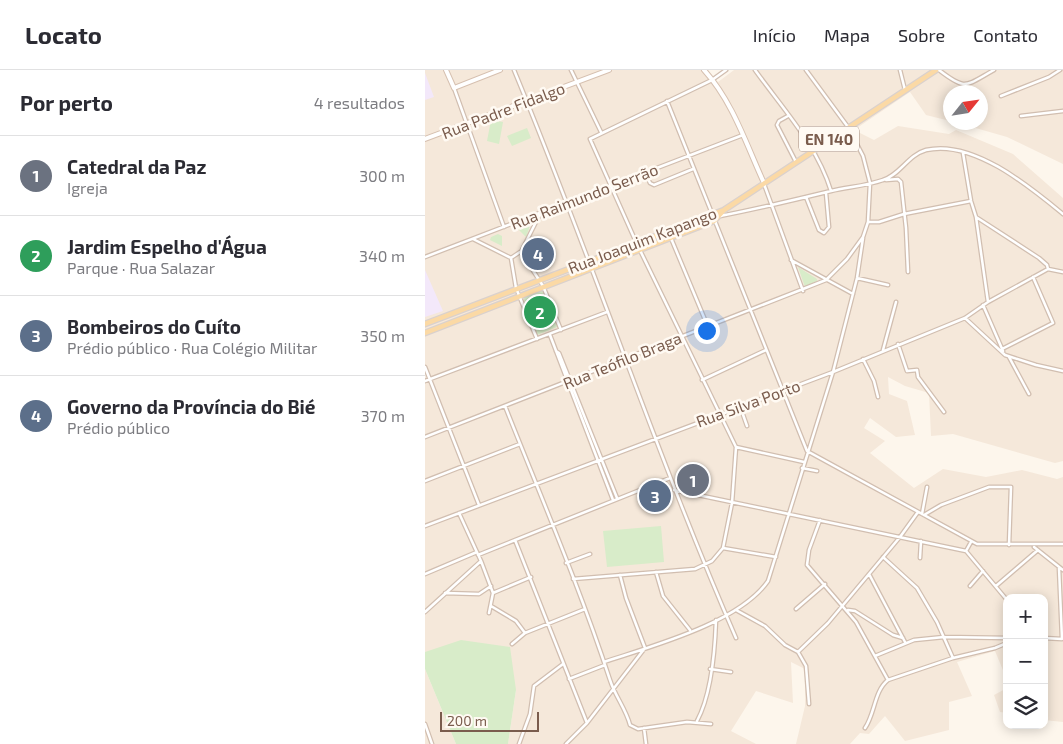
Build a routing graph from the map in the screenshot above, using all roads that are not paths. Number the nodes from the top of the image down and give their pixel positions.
1 (446, 70) edge
2 (500, 70) edge
3 (513, 70) edge
4 (571, 70) edge
5 (609, 70) edge
6 (704, 70) edge
7 (726, 70) edge
8 (755, 70) edge
9 (806, 70) edge
10 (900, 70) edge
11 (937, 70) edge
12 (994, 70) edge
13 (1060, 70) edge
14 (713, 80) junction
15 (576, 83) junction
16 (453, 88) junction
17 (905, 90) junction
18 (1001, 96) dead end
19 (667, 101) junction
20 (527, 102) junction
21 (1063, 111) edge
22 (788, 115) junction
23 (1021, 116) dead end
24 (465, 124) junction
25 (848, 127) junction
26 (601, 132) junction
27 (743, 135) junction
28 (425, 139) edge
29 (813, 150) junction
30 (963, 152) junction
31 (688, 155) junction
32 (796, 162) junction
33 (693, 169) junction
34 (645, 172) junction
35 (885, 180) junction
36 (764, 183) junction
37 (870, 183) junction
38 (610, 186) junction
39 (831, 191) junction
40 (826, 193) junction
41 (806, 197) junction
42 (971, 201) junction
43 (565, 202) junction
44 (771, 204) junction
45 (724, 210) junction
46 (541, 212) junction
47 (711, 213) junction
48 (904, 214) junction
49 (1063, 214) edge
50 (719, 217) junction
51 (976, 217) junction
52 (714, 221) junction
53 (867, 222) junction
54 (504, 227) junction
55 (667, 230) junction
56 (670, 237) junction
57 (863, 237) junction
58 (473, 239) junction
59 (636, 242) junction
60 (617, 249) junction
61 (639, 249) junction
62 (521, 252) junction
63 (608, 253) junction
64 (619, 256) junction
65 (425, 257) edge
66 (511, 258) junction
67 (611, 260) junction
68 (791, 260) junction
69 (589, 261) junction
70 (591, 267) junction
71 (1048, 269) junction
72 (908, 272) dead end
73 (1063, 272) edge
74 (1033, 277) junction
75 (857, 278) junction
76 (540, 279) junction
77 (825, 280) junction
78 (888, 285) dead end
79 (543, 286) junction
80 (516, 288) junction
81 (803, 290) junction
82 (853, 294) junction
83 (518, 295) junction
84 (896, 302) dead end
85 (988, 302) junction
86 (983, 305) junction
87 (465, 308) junction
88 (607, 312) junction
89 (750, 312) junction
90 (467, 316) junction
91 (965, 318) junction
92 (425, 324) edge
93 (708, 327) junction
94 (561, 330) junction
95 (425, 333) edge
96 (549, 335) junction
97 (681, 336) junction
98 (537, 340) junction
99 (898, 344) junction
100 (1002, 349) junction
101 (766, 350) junction
102 (883, 350) junction
103 (556, 352) junction
104 (1005, 355) junction
105 (1009, 357) junction
106 (624, 359) junction
107 (863, 359) junction
108 (425, 367) edge
109 (1063, 371) edge
110 (833, 372) junction
111 (429, 380) junction
112 (702, 380) junction
113 (425, 381) edge
114 (571, 381) junction
115 (567, 382) junction
116 (782, 391) junction
117 (1029, 394) dead end
118 (878, 397) dead end
119 (578, 400) junction
120 (574, 402) junction
121 (505, 406) junction
122 (740, 406) junction
123 (944, 412) dead end
124 (583, 413) junction
125 (579, 415) junction
126 (718, 415) junction
127 (747, 426) dead end
128 (449, 428) junction
129 (593, 436) junction
130 (425, 437) edge
131 (588, 438) junction
132 (654, 438) junction
133 (520, 444) junction
134 (736, 447) junction
135 (807, 450) junction
136 (602, 459) junction
137 (597, 461) junction
138 (804, 462) junction
139 (463, 466) junction
140 (802, 468) junction
141 (817, 471) dead end
142 (670, 478) junction
143 (425, 481) edge
144 (611, 482) junction
145 (536, 484) junction
146 (606, 484) junction
147 (927, 487) dead end
148 (674, 490) junction
149 (617, 498) junction
150 (613, 500) junction
151 (732, 504) junction
152 (479, 505) junction
153 (918, 512) junction
154 (459, 513) junction
155 (789, 514) junction
156 (923, 515) junction
157 (820, 520) junction
158 (552, 525) junction
159 (425, 526) edge
160 (900, 537) junction
161 (515, 540) junction
162 (921, 542) junction
163 (971, 542) junction
164 (1063, 544) edge
165 (1009, 545) junction
166 (1033, 546) junction
167 (723, 548) junction
168 (1038, 550) junction
169 (965, 552) junction
170 (477, 553) junction
171 (590, 554) dead end
172 (776, 557) junction
173 (883, 557) junction
174 (920, 558) dead end
175 (481, 561) junction
176 (567, 563) junction
177 (704, 566) junction
178 (1059, 568) junction
179 (983, 570) junction
180 (1063, 570) edge
181 (656, 572) junction
182 (425, 574) edge
183 (869, 574) junction
184 (620, 575) junction
185 (531, 577) junction
186 (573, 579) junction
187 (825, 584) junction
188 (491, 586) junction
189 (970, 586) dead end
190 (996, 586) junction
191 (445, 593) junction
192 (493, 593) junction
193 (1003, 595) edge
194 (843, 605) junction
195 (491, 606) junction
196 (796, 609) dead end
197 (585, 610) junction
198 (736, 610) junction
199 (847, 610) junction
200 (425, 612) edge
201 (489, 613) dead end
202 (726, 616) junction
203 (716, 620) junction
204 (549, 624) junction
205 (691, 630) junction
206 (525, 634) junction
207 (944, 637) junction
208 (736, 638) dead end
209 (1003, 638) edge
210 (1048, 638) edge
211 (1063, 639) edge
212 (904, 640) junction
213 (512, 644) dead end
214 (1003, 644) edge
215 (645, 648) junction
216 (798, 652) junction
217 (875, 656) junction
218 (953, 658) junction
219 (605, 663) junction
220 (563, 664) junction
221 (710, 669) junction
222 (731, 672) dead end
223 (569, 679) junction
224 (888, 680) junction
225 (613, 690) junction
226 (809, 704) dead end
227 (697, 722) junction
228 (587, 723) junction
229 (425, 724) edge
230 (711, 724) dead end
231 (644, 728) junction
232 (865, 728) dead end
233 (432, 744) edge
234 (519, 744) edge
235 (566, 744) edge
236 (646, 744) edge

1 - 16 street
2 - 16 street
3 - 20 street
4 - 15 street
5 - 15 street, Rua Padre Fidalgo
6 - 14 street
7 - 14 street
8 - 22 street
9 - 25 street, Rua Teófilo Braga
10 - 17 street
11 - 12 street
11 - 17 main road, EN 140
13 - 18 street
14 - 19 street
14 - 27 street
15 - 20 street, Rua Padre Fidalgo
15 - 26 street
16 - 24 street
17 - 25 main road, EN 140
19 - 26 street
19 - 31 street
20 - 24 street, Rua Padre Fidalgo
20 - 43 street
21 - 23 street
22 - 29 street
22 - 32 street
24 - 28 street, Rua Padre Fidalgo
24 - 54 street
25 - 29 main road, EN 140
25 - 37 street, Rua Teófilo Braga
26 - 38 street
27 - 31 street, Rua Raimundo Serrão
27 - 36 street
29 - 32 main road, EN 140
29 - 39 street
30 - 35 street
30 - 42 street
30 - 49 street
31 - 33 street
31 - 34 street, Rua Raimundo Serrão
32 - 36 main road, EN 140
33 - 34 street
33 - 47 street
34 - 38 street, Rua Raimundo Serrão
35 - 37 street
35 - 48 street
36 - 44 street
36 - 45 main road, EN 140
37 - 39 street
37 - 53 street, Rua Teófilo Braga
38 - 43 street, Rua Raimundo Serrão
38 - 59 street
39 - 40 street
40 - 41 street
40 - 41 street
41 - 44 street
42 - 48 street
42 - 51 street
43 - 46 street, Rua Raimundo Serrão
43 - 69 street
44 - 50 street
44 - 68 street
45 - 47 main road, Rua Joaquim Kapango / EN 140
45 - 50 main road, Rua Joaquim Kapango / EN 140
46 - 54 street, Rua Raimundo Serrão
46 - 62 street
47 - 52 street
47 - 55 main road, Rua Joaquim Kapango / EN 140
48 - 53 street
48 - 72 street
50 - 52 main road, Rua Joaquim Kapango / EN 140
51 - 71 street
51 - 85 street
52 - 56 main road, Rua Joaquim Kapango / EN 140
52 - 89 street
53 - 57 street, Rua Teófilo Braga
54 - 58 street, Rua Raimundo Serrão
55 - 56 street
55 - 59 main road, Rua Joaquim Kapango / EN 140
56 - 61 main road, Rua Joaquim Kapango / EN 140
56 - 93 street
57 - 75 street
57 - 77 street, Rua Teófilo Braga
58 - 65 street, Rua Raimundo Serrão
58 - 66 street
59 - 60 main road, Rua Joaquim Kapango / EN 140
59 - 61 street
60 - 63 main road, Rua Joaquim Kapango / EN 140
60 - 64 main road
61 - 64 main road, Rua Joaquim Kapango / EN 140
61 - 97 street
62 - 66 street
62 - 76 street
63 - 67 main road
63 - 69 main road, Rua Joaquim Kapango / EN 140
64 - 67 main road, Rua Joaquim Kapango / EN 140
66 - 80 street
67 - 70 main road, Rua Joaquim Kapango / EN 140
68 - 77 street
68 - 81 street
69 - 70 street
69 - 76 main road, Rua Joaquim Kapango / EN 140
70 - 79 main road, Rua Joaquim Kapango / EN 140
70 - 88 street
71 - 73 street
71 - 74 street, Rua Silva Porto
74 - 85 street, Rua Silva Porto
74 - 100 street
75 - 78 street
75 - 82 street
76 - 79 street
76 - 80 main road, Rua Joaquim Kapango / EN 140
77 - 81 street, Rua Teófilo Braga
77 - 82 street
79 - 83 main road, Rua Joaquim Kapango / EN 140
79 - 94 street
80 - 83 street
80 - 87 main road, Rua Joaquim Kapango / EN 140
81 - 89 street, Rua Teófilo Braga
82 - 110 street
83 - 90 main road, Rua Joaquim Kapango / EN 140
83 - 98 street
84 - 102 street
85 - 86 street, Rua Silva Porto
86 - 91 street, Rua Silva Porto
86 - 100 street
87 - 90 main road
87 - 92 main road, Rua Joaquim Kapango / EN 140
88 - 94 street
88 - 106 street
89 - 93 street, Rua Teófilo Braga
89 - 101 street
90 - 95 main road, Rua Joaquim Kapango / EN 140
91 - 99 street, Rua Silva Porto
91 - 104 street
93 - 97 street, Rua Teófilo Braga
94 - 96 street
96 - 98 street
96 - 103 street
97 - 106 street, Rua Teófilo Braga
97 - 112 street
98 - 111 street
99 - 102 street, Rua Silva Porto
99 - 123 street
100 - 104 street
101 - 112 street
101 - 116 street
102 - 107 street, Rua Silva Porto
103 - 114 street
103 - 115 street
104 - 105 street
105 - 109 street
105 - 117 street
106 - 114 street, Rua Teófilo Braga
106 - 132 street
107 - 110 street, Rua Silva Porto
107 - 118 street
108 - 111 street
110 - 116 street, Rua Silva Porto
110 - 135 street
111 - 113 street
111 - 128 street
112 - 126 street
114 - 115 street, Rua Teófilo Braga
114 - 119 street
115 - 120 street
115 - 121 street, Rua Teófilo Braga
116 - 122 street, Rua Silva Porto
116 - 135 street
119 - 120 street
119 - 124 street
120 - 125 street
121 - 128 street, Rua Teófilo Braga
121 - 133 street
122 - 126 street, Rua Silva Porto
122 - 127 street
124 - 125 street
124 - 129 street
125 - 131 street
126 - 132 street, Rua Silva Porto
126 - 134 street
128 - 130 street, Rua Teófilo Braga
128 - 139 street
129 - 131 street
129 - 136 street
131 - 137 street
132 - 136 street, Rua Silva Porto
132 - 142 street
133 - 139 street
133 - 145 street
134 - 138 street
134 - 151 street
135 - 138 street
135 - 153 street
136 - 137 street, Rua Silva Porto
136 - 144 street
137 - 145 street, Rua Silva Porto
137 - 146 street
138 - 140 street
139 - 143 street
139 - 152 street
140 - 141 street
140 - 155 street
142 - 148 street
142 - 149 street
144 - 146 street
144 - 149 street
145 - 152 street, Rua Silva Porto
145 - 158 street
146 - 150 street
147 - 156 street
148 - 151 street
148 - 177 street
149 - 150 street
150 - 158 street
151 - 155 street
151 - 167 street
152 - 154 street, Rua Silva Porto
153 - 156 street
153 - 160 street
154 - 159 street, Rua Silva Porto
154 - 170 street
155 - 157 street
155 - 172 street
156 - 163 street
156 - 165 street
157 - 160 street
157 - 187 street
158 - 161 street
158 - 176 street
160 - 162 street
160 - 173 street
161 - 170 street
161 - 185 street
162 - 169 street
162 - 174 street
163 - 165 street
163 - 169 street
164 - 166 street
165 - 166 street
166 - 168 street
167 - 172 street
167 - 177 street
168 - 178 street
168 - 190 street
169 - 179 street
170 - 175 street
170 - 182 street
171 - 176 street
172 - 198 street
173 - 183 street
173 - 207 street
175 - 188 street
175 - 191 street
176 - 186 street
177 - 181 street
177 - 202 street
178 - 180 street
178 - 211 street
179 - 189 street
179 - 190 street
181 - 184 street
181 - 205 street
183 - 194 street
183 - 212 street
184 - 186 street
184 - 215 street
185 - 192 street
185 - 204 street
186 - 197 street
187 - 194 street
187 - 196 street
188 - 191 street
188 - 192 street
190 - 193 street
191 - 200 street
192 - 195 street
194 - 199 street
194 - 216 street
195 - 201 street
195 - 206 street
197 - 204 street
197 - 219 street
198 - 202 street
198 - 216 street
199 - 212 street
199 - 217 street
202 - 203 street
202 - 208 street
203 - 205 street
203 - 221 street
204 - 206 street
204 - 220 street
205 - 215 street
206 - 213 street
207 - 209 street
207 - 212 street
207 - 218 street
210 - 211 street
212 - 217 street
214 - 218 street
215 - 219 street
215 - 225 street
216 - 226 street
217 - 224 street
218 - 224 street
219 - 223 street
219 - 225 street
220 - 223 street
220 - 234 street
221 - 222 street
221 - 227 street
223 - 228 street
224 - 232 street
225 - 228 street
225 - 231 street
227 - 230 street
227 - 231 street
228 - 235 street
229 - 233 street
231 - 236 street

